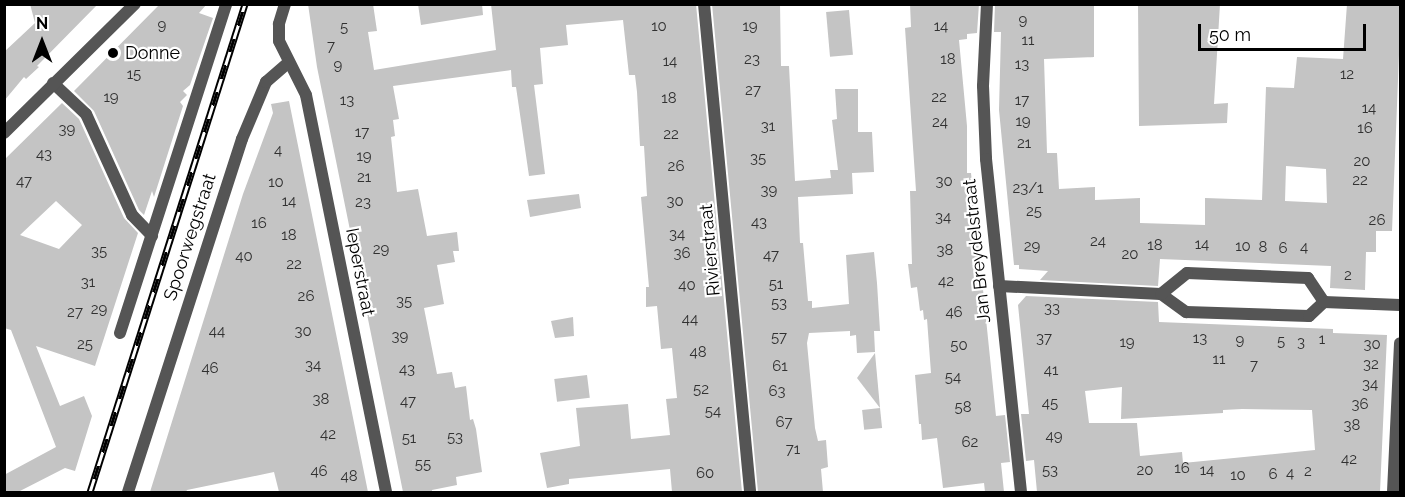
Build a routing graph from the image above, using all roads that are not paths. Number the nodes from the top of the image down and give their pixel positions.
1 (135, 4) edge
2 (226, 4) edge
3 (285, 4) edge
4 (704, 4) edge
5 (987, 4) edge
6 (288, 63) junction
7 (53, 83) junction
8 (4, 133) edge
9 (152, 236) junction
10 (999, 286) junction
11 (1161, 294) junction
12 (1324, 302) junction
13 (1401, 305) edge
14 (120, 333) dead end
15 (1401, 344) edge
16 (128, 492) edge
17 (386, 492) edge
18 (750, 492) edge
19 (1021, 492) edge
20 (1393, 492) edge

1 - 7 street
2 - 9 street
3 - 6 street
4 - 18 street, Rivierstraat
5 - 10 street, Jan Breydelstraat
6 - 16 street, Spoorwegstraat
6 - 17 street, Ieperstraat
7 - 8 street
7 - 9 street
9 - 14 street
10 - 11 street
10 - 19 street, Jan Breydelstraat
11 - 12 street
11 - 12 street
12 - 13 street
15 - 20 street

